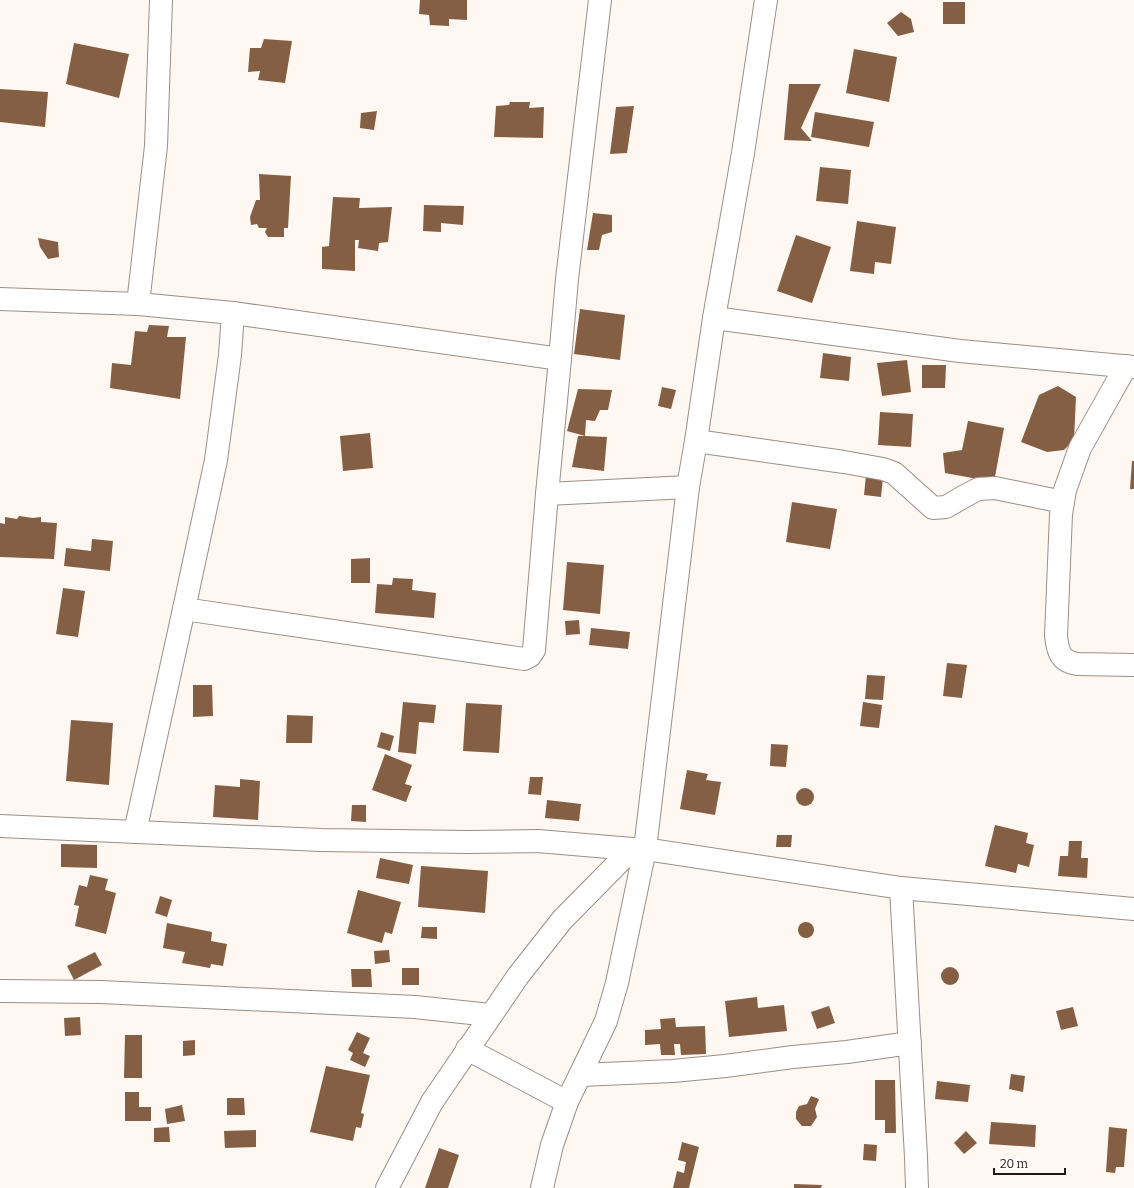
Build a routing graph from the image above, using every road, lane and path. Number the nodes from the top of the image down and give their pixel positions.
1 (161, 0) edge
2 (600, 0) edge
3 (766, 0) edge
4 (0, 299) edge
5 (138, 304) junction
6 (233, 313) junction
7 (714, 318) junction
8 (560, 359) junction
9 (1130, 367) edge
10 (696, 441) junction
11 (688, 487) junction
12 (547, 494) junction
13 (1063, 502) junction
14 (184, 609) junction
15 (1134, 665) edge
16 (0, 826) edge
17 (135, 832) junction
18 (638, 850) junction
19 (901, 888) junction
20 (1134, 910) edge
21 (0, 991) edge
22 (490, 1015) junction
23 (910, 1043) junction
24 (467, 1049) junction
25 (580, 1076) junction
26 (567, 1102) junction
27 (387, 1188) edge
28 (542, 1188) edge
29 (917, 1188) edge

1 - 5 street
2 - 8 street
3 - 7 street
4 - 5 street
5 - 6 street
6 - 8 street
6 - 14 street
7 - 9 street
7 - 10 street
8 - 12 street
9 - 13 street
10 - 11 street
10 - 13 street
11 - 12 street
11 - 18 street
12 - 14 street
13 - 15 street
14 - 17 street
16 - 17 street
17 - 18 street
18 - 19 street
18 - 22 street
18 - 25 street
19 - 20 street
19 - 23 street
21 - 22 street
22 - 24 street
23 - 25 street
23 - 29 street
24 - 26 street
24 - 27 street
25 - 26 street
26 - 28 street

